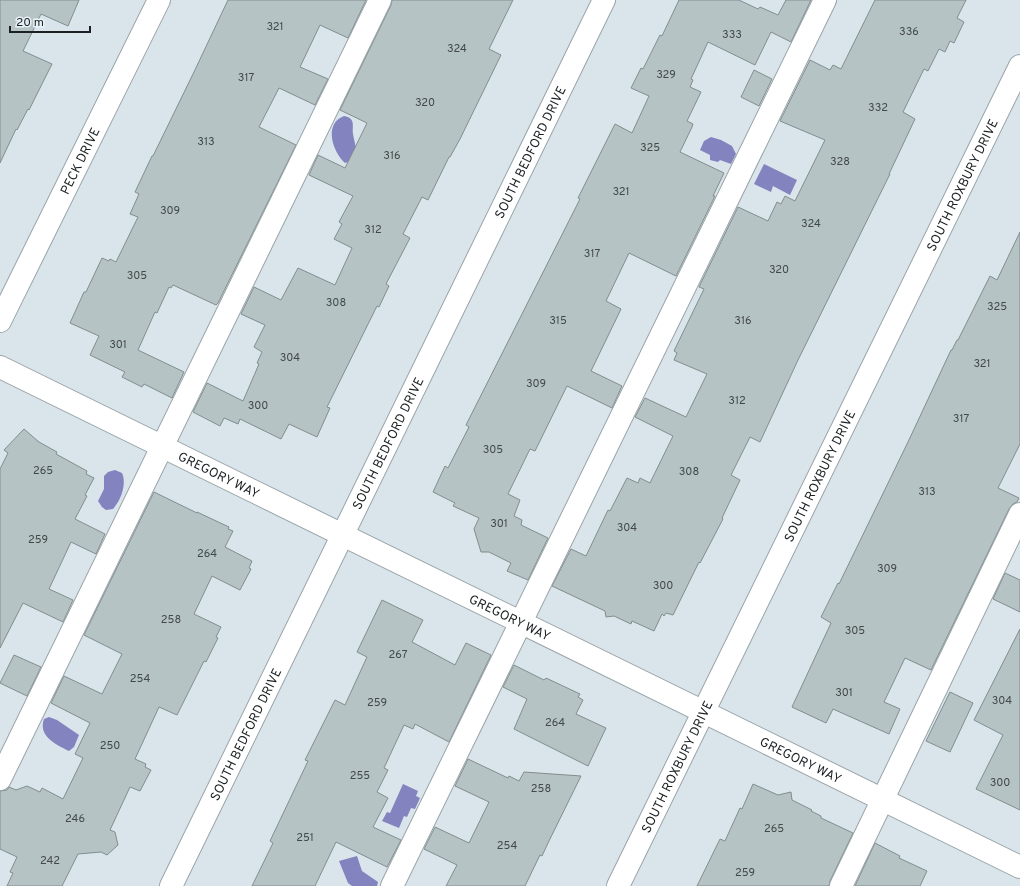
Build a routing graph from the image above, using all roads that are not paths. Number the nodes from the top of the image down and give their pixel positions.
1 (159, 0) edge
2 (380, 0) edge
3 (604, 0) edge
4 (825, 0) edge
5 (1020, 66) edge
6 (0, 321) edge
7 (0, 367) edge
8 (163, 446) junction
9 (1020, 514) edge
10 (342, 535) junction
11 (521, 622) junction
12 (704, 711) junction
13 (0, 779) edge
14 (884, 800) junction
15 (1020, 866) edge
16 (171, 886) edge
17 (392, 886) edge
18 (618, 886) edge
19 (841, 886) edge

1 - 6 street, PECK DRIVE
2 - 8 street
3 - 10 street, SOUTH BEDFORD DRIVE
4 - 11 street
5 - 12 street, SOUTH ROXBURY DRIVE
7 - 8 street, GREGORY WAY
8 - 10 street, GREGORY WAY
8 - 13 street
9 - 14 street
10 - 11 street, GREGORY WAY
10 - 16 street, SOUTH BEDFORD DRIVE
11 - 12 street, GREGORY WAY
11 - 17 street
12 - 14 street, GREGORY WAY
12 - 18 street, SOUTH ROXBURY DRIVE
14 - 15 street, GREGORY WAY
14 - 19 street

